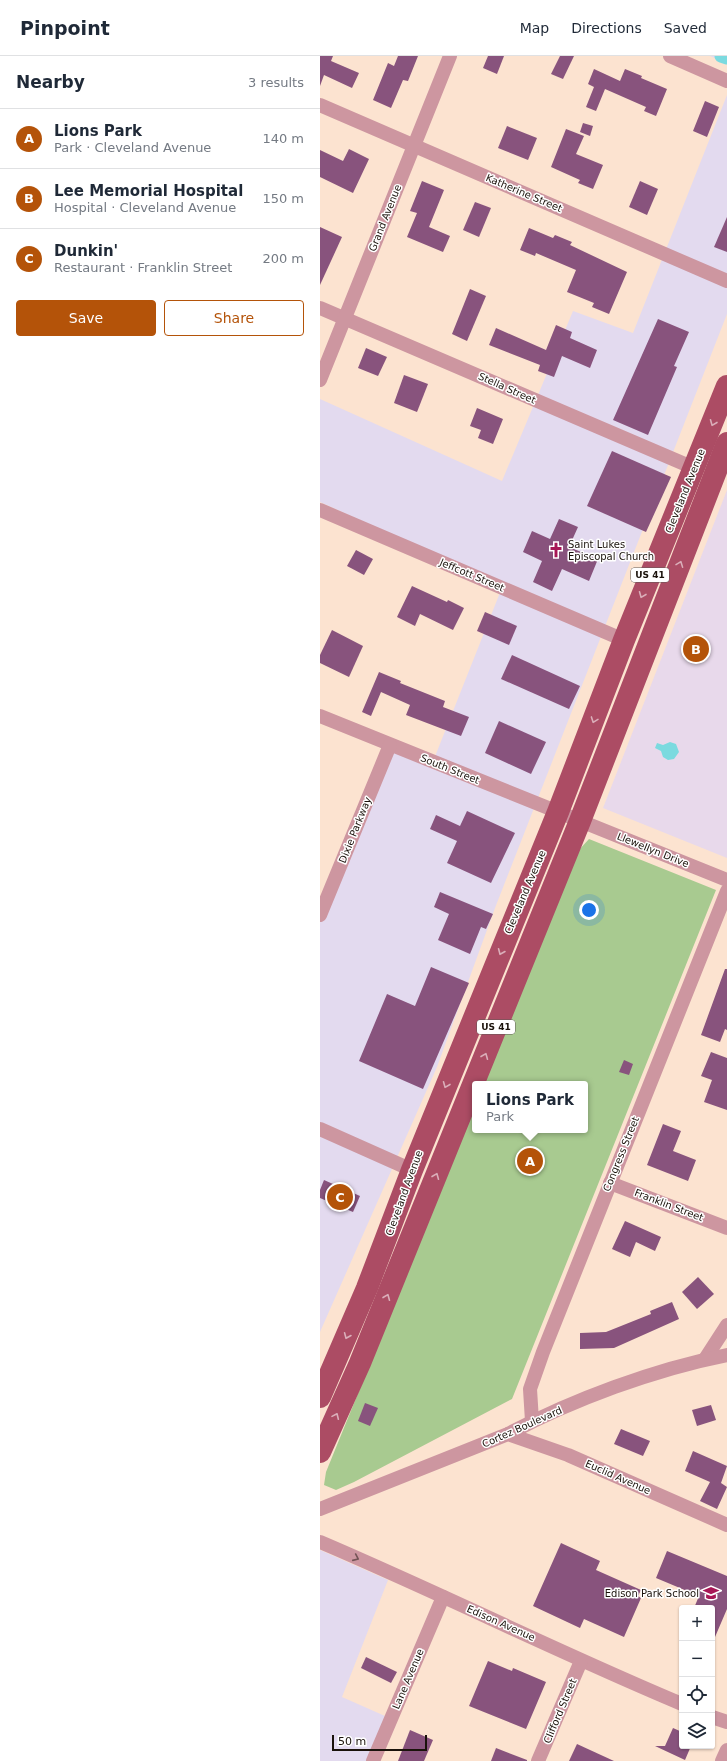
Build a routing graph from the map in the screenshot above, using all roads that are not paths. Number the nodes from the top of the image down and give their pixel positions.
1 (450, 56) edge
2 (670, 56) edge
3 (727, 81) edge
4 (320, 105) edge
5 (414, 145) junction
6 (727, 281) edge
7 (320, 308) edge
8 (345, 319) junction
9 (320, 380) edge
10 (727, 386) edge
11 (727, 443) edge
12 (694, 468) junction
13 (320, 510) edge
14 (624, 640) junction
15 (320, 716) edge
16 (390, 745) junction
17 (558, 812) junction
18 (580, 821) junction
19 (727, 880) edge
20 (727, 891) edge
21 (320, 915) edge
22 (475, 1081) edge
23 (472, 1087) edge
24 (320, 1129) edge
25 (412, 1170) junction
26 (610, 1182) junction
27 (421, 1213) junction
28 (727, 1228) edge
29 (727, 1325) edge
30 (727, 1354) edge
31 (705, 1359) junction
32 (320, 1397) edge
33 (532, 1421) junction
34 (508, 1434) junction
35 (320, 1452) edge
36 (320, 1509) edge
37 (727, 1525) edge
38 (320, 1542) edge
39 (442, 1597) junction
40 (581, 1660) junction
41 (679, 1703) edge
42 (715, 1718) edge
43 (727, 1722) edge
44 (727, 1750) edge
45 (373, 1761) edge
46 (538, 1761) edge
47 (722, 1761) edge

1 - 5 street, Grand Avenue
2 - 3 street
4 - 5 street, Katherine Street
5 - 6 street, Katherine Street
5 - 8 street, Grand Avenue
7 - 8 street, Stella Street
8 - 9 street, Grand Avenue
8 - 12 street, Stella Street
10 -> 12 main road, Cleveland Avenue / US 41
18 -> 11 main road, US 41
12 -> 14 main road, Cleveland Avenue / US 41
13 - 14 street, Jeffcott Street
14 -> 17 main road, Cleveland Avenue / US 41
15 - 16 street, South Street
16 - 17 street, South Street
16 - 21 street, Dixie Parkway
17 - 18 street, South Street
17 -> 25 main road, Cleveland Avenue / US 41
18 - 19 street, Llewellyn Drive
22 -> 18 main road, US 41
20 - 26 street, Congress Street
27 -> 23 main road, US 41
24 - 25 street
25 - 27 main road
25 -> 32 main road, Cleveland Avenue / US 41
26 - 28 street, Franklin Street
26 - 33 street, Congress Street
35 -> 27 main road, US 41
29 - 31 street
30 - 31 street, Cortez Boulevard
31 - 33 street, Cortez Boulevard
33 - 34 street, Cortez Boulevard
34 - 36 street, Cortez Boulevard
34 - 37 street, Euclid Avenue
38 -> 39 street, Edison Avenue
39 - 40 street, Edison Avenue
39 - 45 street, Lane Avenue
40 - 41 street, Edison Avenue
40 - 46 street, Clifford Street
42 - 43 street
44 - 47 street

